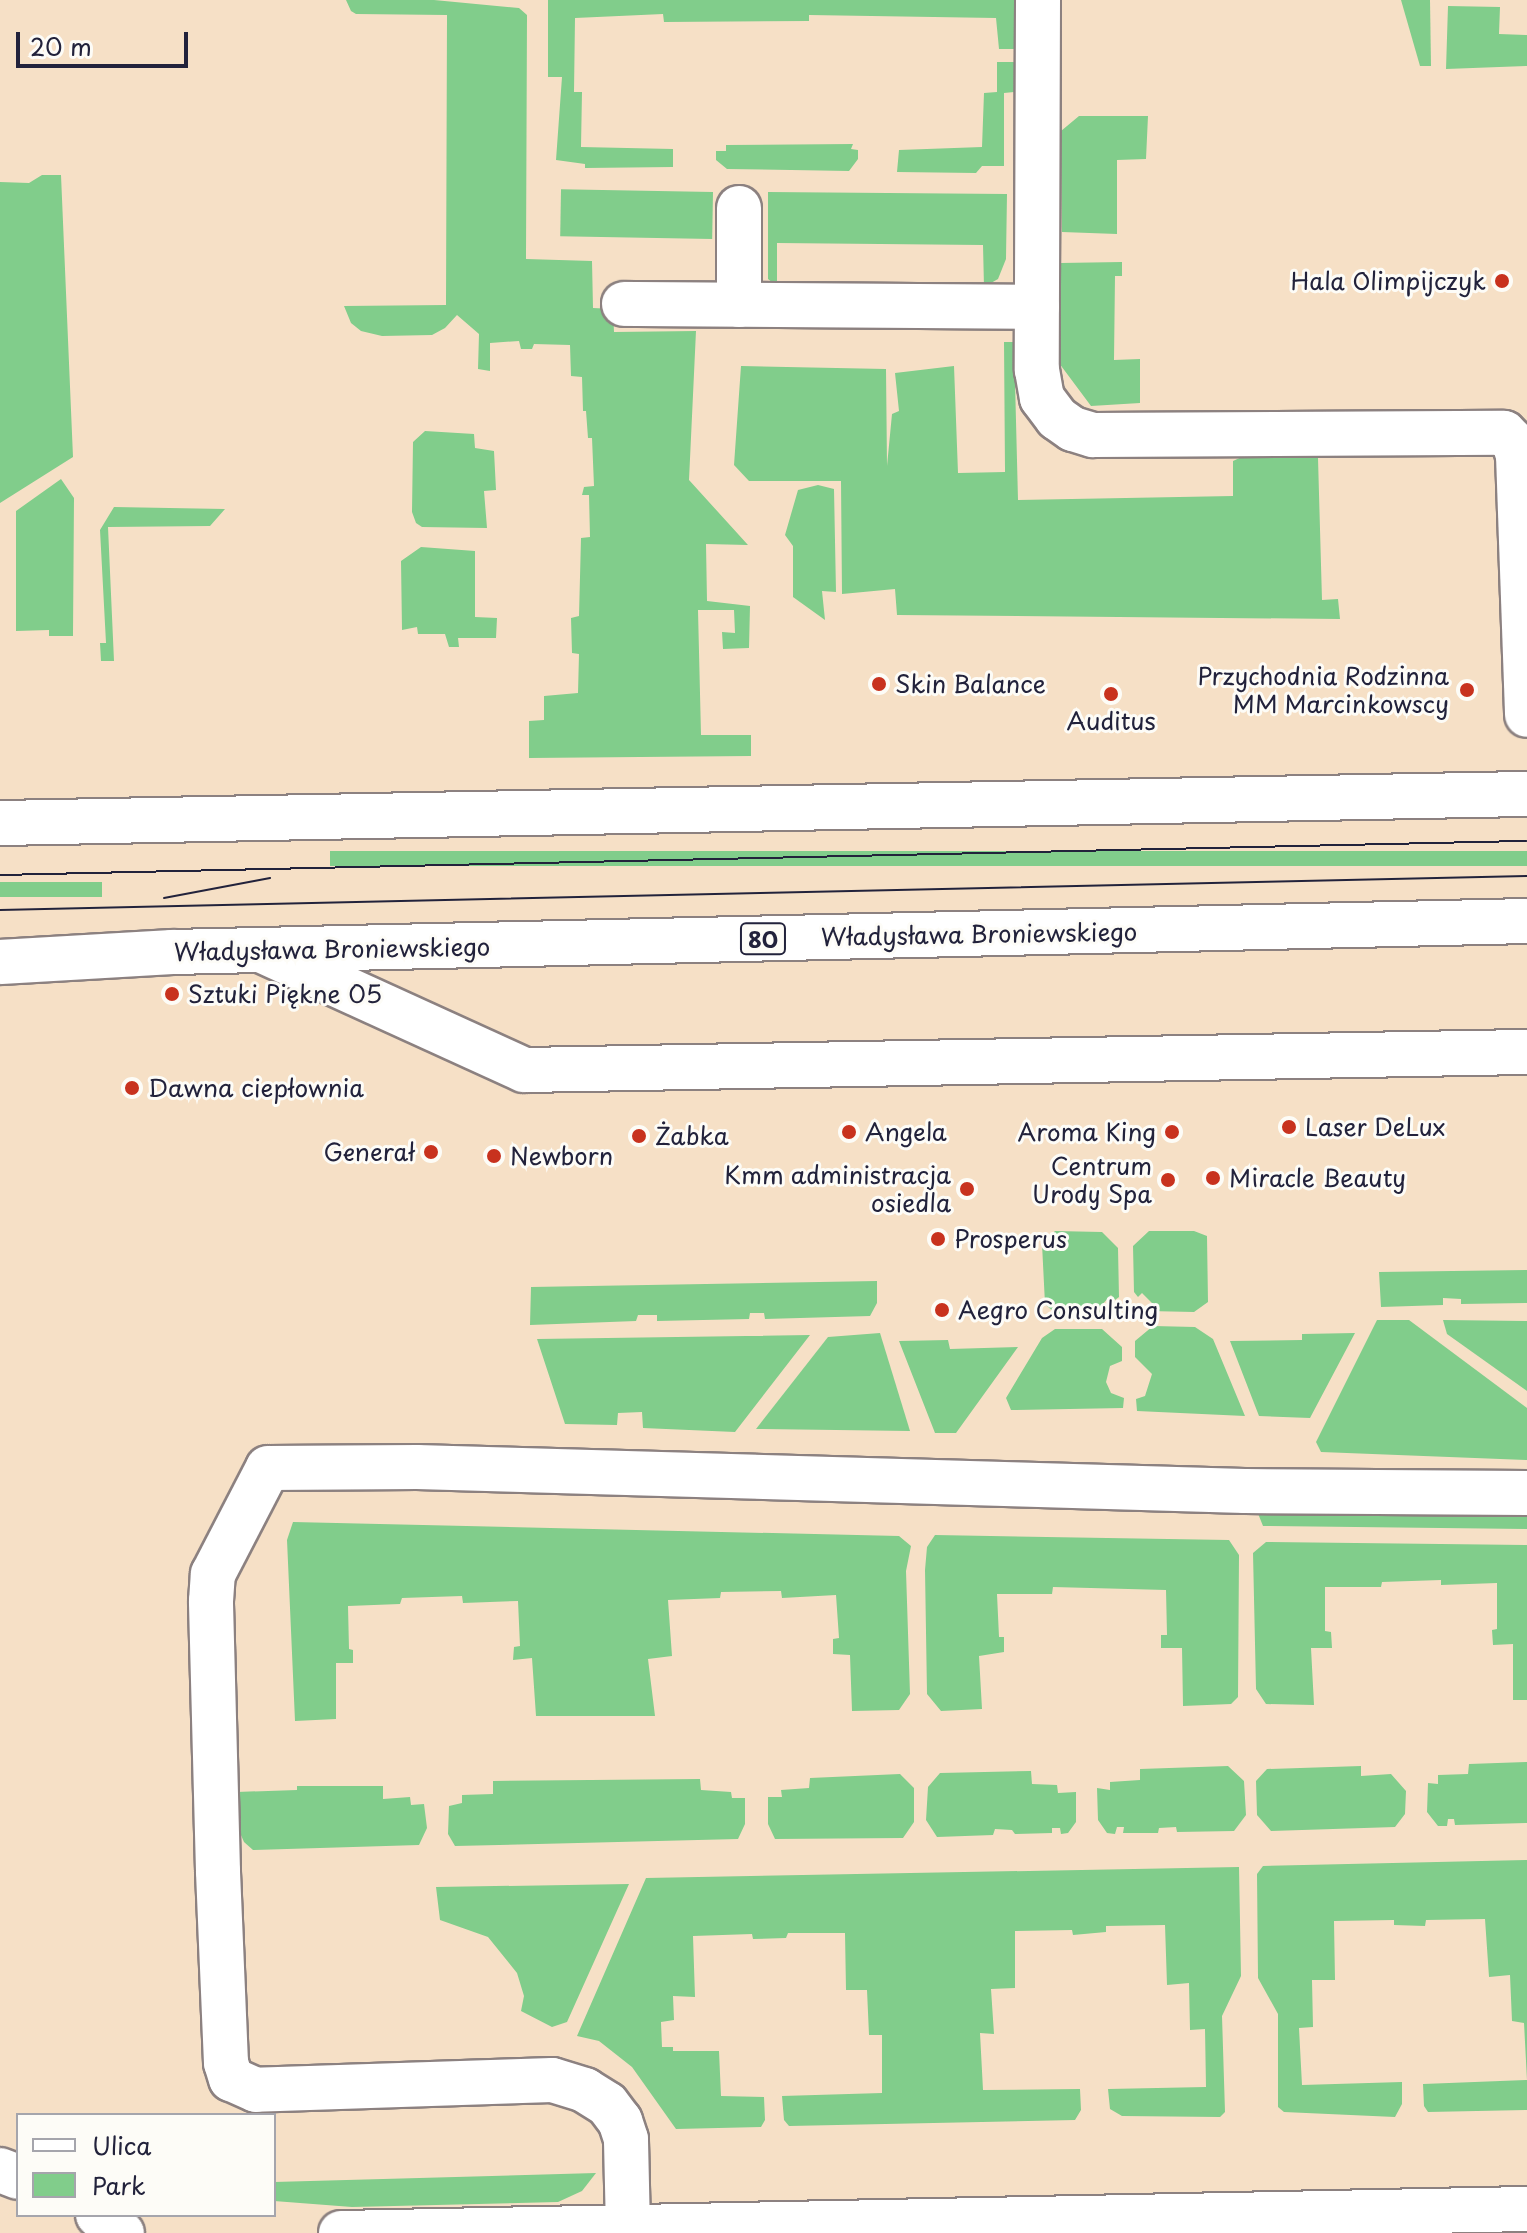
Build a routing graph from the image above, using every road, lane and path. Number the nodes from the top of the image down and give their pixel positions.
1 (1038, 0) edge
2 (739, 208) dead end
3 (624, 304) dead end
4 (739, 305) junction
5 (1037, 307) junction
6 (1527, 715) edge
7 (1527, 794) edge
8 (0, 823) edge
9 (1527, 921) edge
10 (263, 951) junction
11 (0, 962) edge
12 (1527, 1052) edge
13 (1527, 1493) edge
14 (1527, 2209) edge
15 (101, 2217) edge
16 (1032, 2226) edge
17 (628, 2229) junction
18 (122, 2233) edge
19 (341, 2233) edge

1 - 5 street
2 - 4 street
3 - 4 street
4 - 5 street
5 - 6 street
7 - 8 street
9 - 10 street, Władysława Broniewskiego / 80
10 - 11 street, Władysława Broniewskiego / 80
10 - 12 street
13 - 17 street
14 - 16 street
15 - 18 street
16 - 17 street
17 - 19 street

